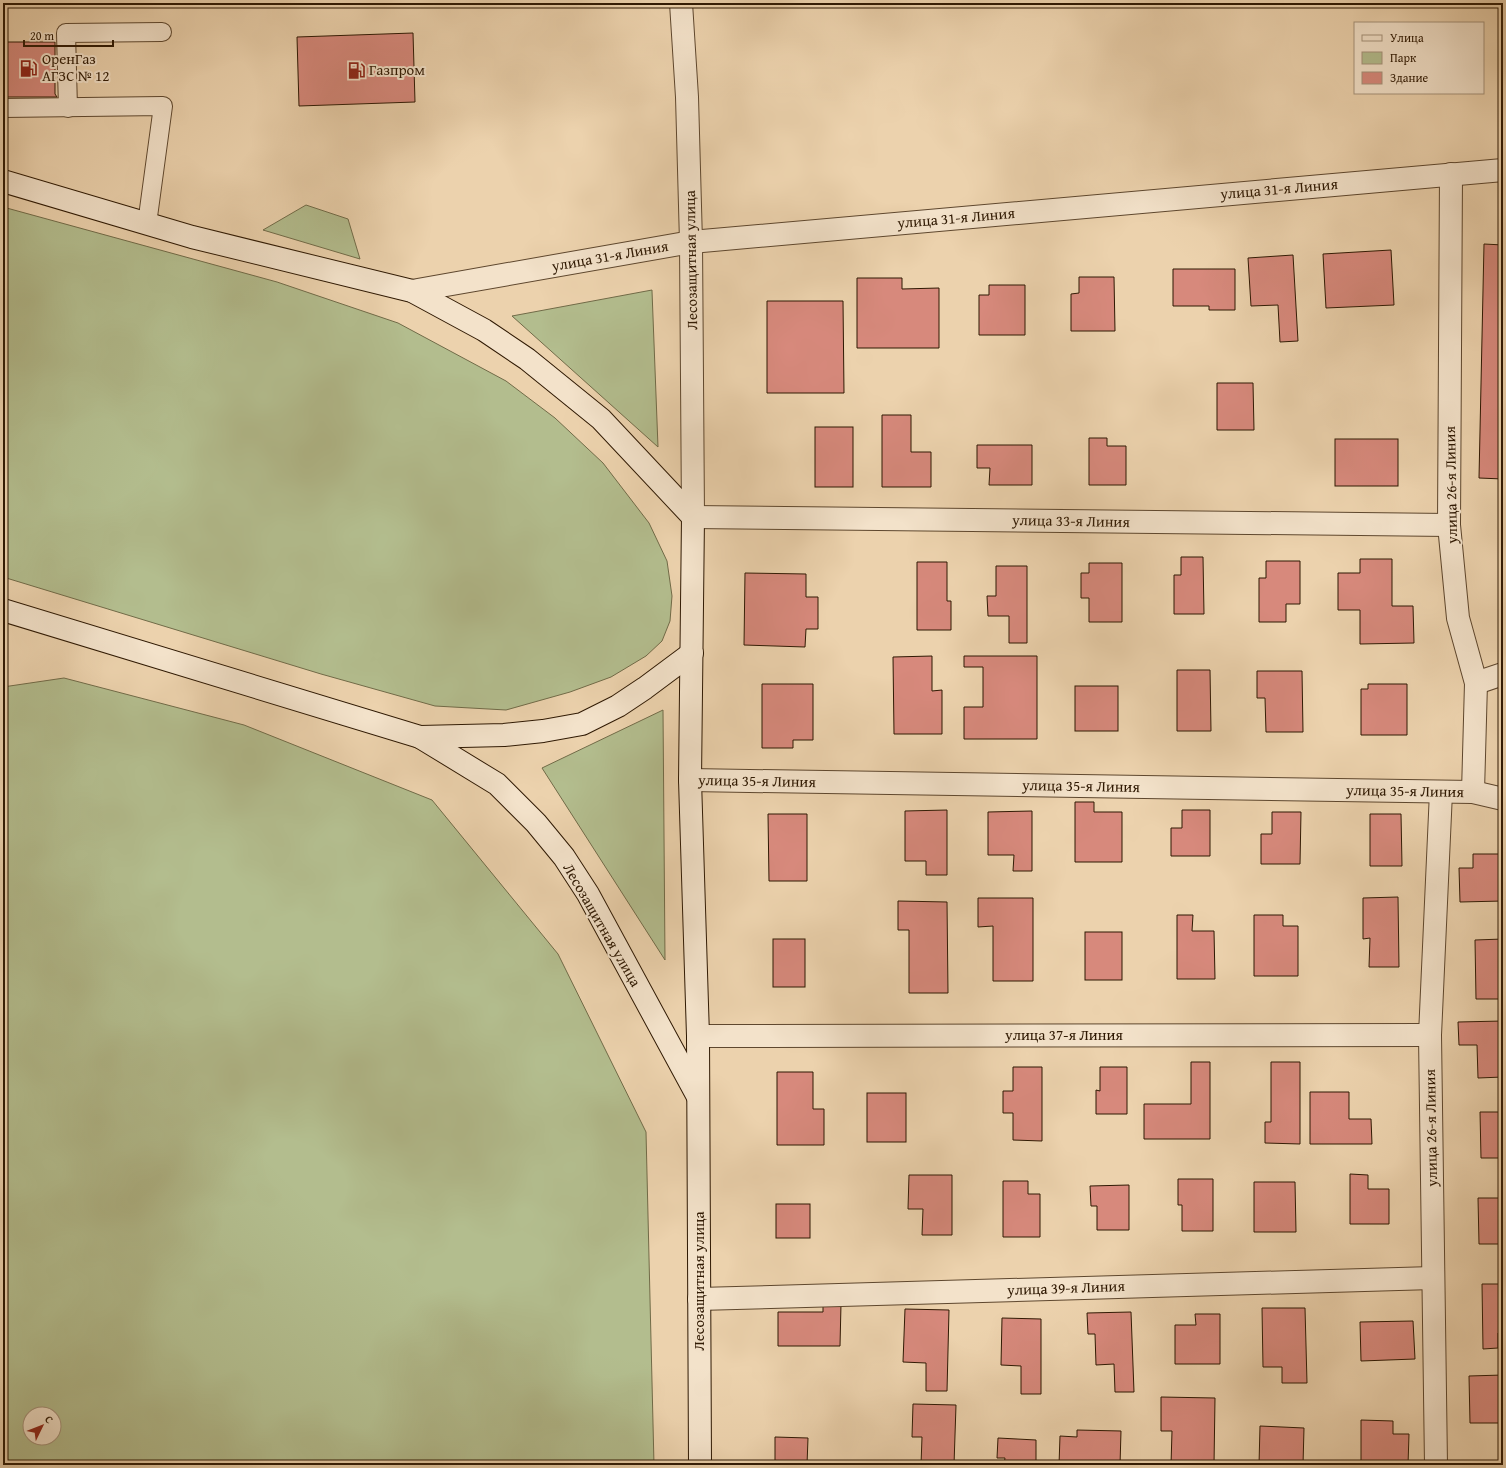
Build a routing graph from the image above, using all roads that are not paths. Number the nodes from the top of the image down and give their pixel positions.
1 (680, 3) edge
2 (162, 32) dead end
3 (3, 108) edge
4 (68, 108) junction
5 (1503, 170) edge
6 (1451, 174) junction
7 (3, 181) edge
8 (147, 224) junction
9 (691, 242) junction
10 (412, 291) junction
11 (693, 517) junction
12 (1449, 525) junction
13 (3, 610) edge
14 (692, 654) junction
15 (1503, 674) edge
16 (1476, 682) junction
17 (420, 737) junction
18 (690, 780) junction
19 (1441, 792) junction
20 (1473, 792) junction
21 (1503, 799) edge
22 (1430, 1035) junction
23 (698, 1036) junction
24 (697, 1096) junction
25 (1433, 1278) junction
26 (699, 1299) junction
27 (700, 1465) edge
28 (1436, 1465) edge

1 - 9 street, Лесозащитная улица
2 - 4 lane
3 - 4 lane
4 - 8 lane
5 - 6 street, улица 31-я Линия
6 - 9 street, улица 31-я Линия
6 - 12 street, улица 26-я Линия
7 - 8 street
8 - 10 street
9 - 10 street, улица 31-я Линия
9 - 11 street, Лесозащитная улица
10 - 11 street
11 - 12 street, улица 33-я Линия
11 - 14 street, Лесозащитная улица
12 - 16 street, улица 26-я Линия
13 - 17 street
14 - 17 street
14 - 18 street, Лесозащитная улица
15 - 16 street
16 - 20 street, улица 26-я Линия
17 - 24 street, Лесозащитная улица
18 - 19 street, улица 35-я Линия
18 - 23 street, Лесозащитная улица
19 - 20 street, улица 35-я Линия
19 - 22 street, улица 26-я Линия
20 - 21 street, улица 35-я Линия
22 - 23 street, улица 37-я Линия
22 - 25 street, улица 26-я Линия
23 - 24 street, Лесозащитная улица
24 - 26 street, Лесозащитная улица
25 - 26 street, улица 39-я Линия
25 - 28 street, улица 26-я Линия
26 - 27 street, Лесозащитная улица

